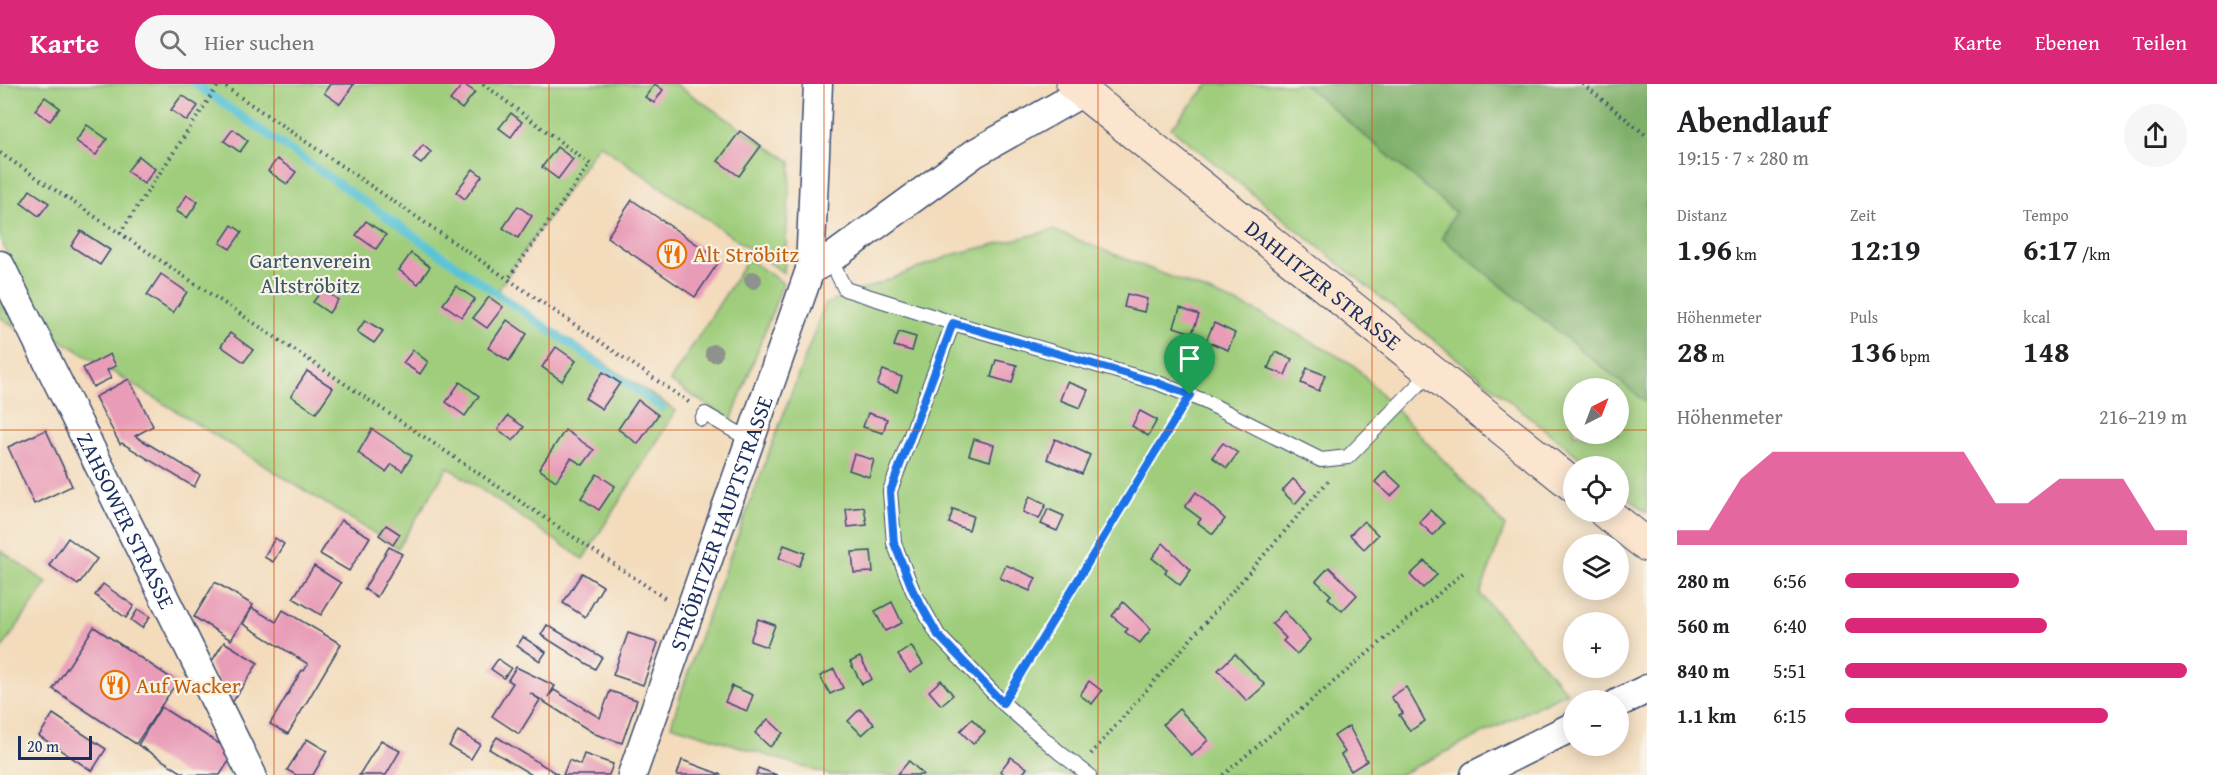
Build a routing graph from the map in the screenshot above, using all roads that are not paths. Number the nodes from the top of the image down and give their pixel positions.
1 (818, 84) edge
2 (1078, 88) edge
3 (820, 264) junction
4 (0, 265) edge
5 (953, 323) junction
6 (1431, 372) junction
7 (704, 416) road end
8 (752, 441) junction
9 (1563, 477) edge
10 (1618, 522) edge
11 (1647, 545) edge
12 (1647, 689) edge
13 (1629, 698) edge
14 (1563, 731) edge
15 (1084, 771) edge
16 (252, 775) edge
17 (632, 775) edge
18 (1475, 775) edge

1 - 3 street, STRÖBITZER HAUPTSTRASSE
2 - 3 street
2 - 6 street, DAHLITZER STRASSE
3 - 5 lane
3 - 8 street, STRÖBITZER HAUPTSTRASSE
4 - 16 street, ZAHSOWER STRASSE
5 - 6 lane
5 - 15 lane
6 - 9 street, DAHLITZER STRASSE
7 - 8 lane
8 - 17 street, STRÖBITZER HAUPTSTRASSE
10 - 11 street
12 - 13 street
14 - 18 street

